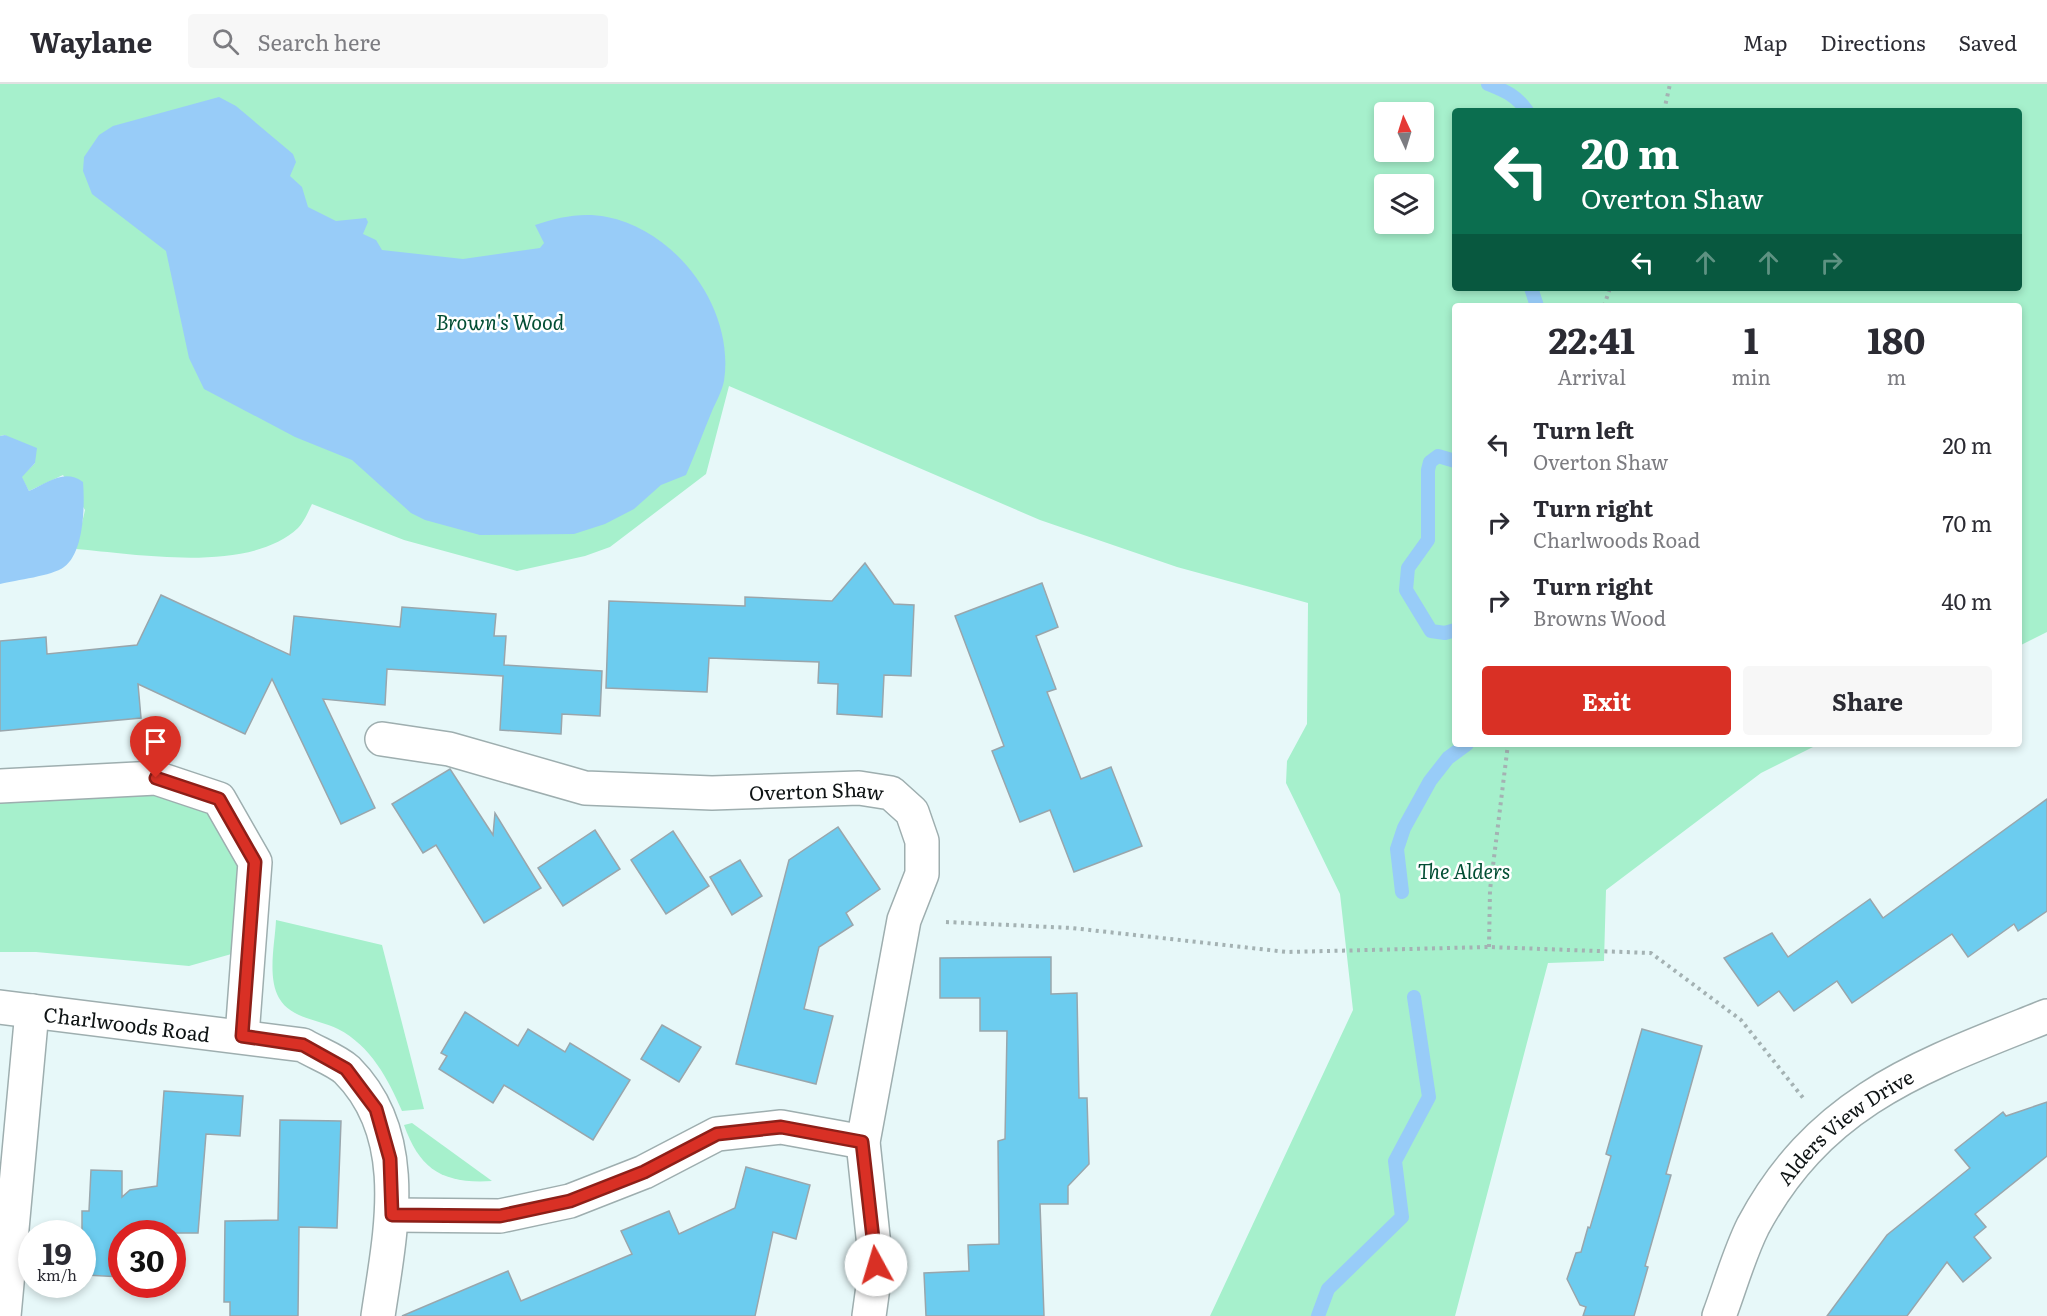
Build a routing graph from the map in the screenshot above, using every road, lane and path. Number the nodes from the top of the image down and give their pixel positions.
1 (1670, 84) edge
2 (1665, 108) edge
3 (382, 739) dead end
4 (1508, 747) edge
5 (0, 786) edge
6 (904, 920) junction
7 (1489, 947) junction
8 (16, 1009) edge
9 (2047, 1016) edge
10 (242, 1036) junction
11 (1827, 1128) junction
12 (862, 1142) junction
13 (392, 1215) junction
14 (4, 1316) edge
15 (378, 1316) edge
16 (869, 1316) edge
17 (1719, 1316) edge

1 - 2 path
3 - 6 street, Overton Shaw
4 - 7 path
5 - 10 street
6 - 7 path
6 - 12 street, Overton Shaw
7 - 11 path
8 - 10 street, Charlwoods Road
8 - 14 street
9 - 11 street, Alders View Drive
10 - 13 street, Charlwoods Road
11 - 17 street, Alders View Drive
12 - 13 street
12 - 16 street, Overton Shaw
13 - 15 street, Charlwoods Road

